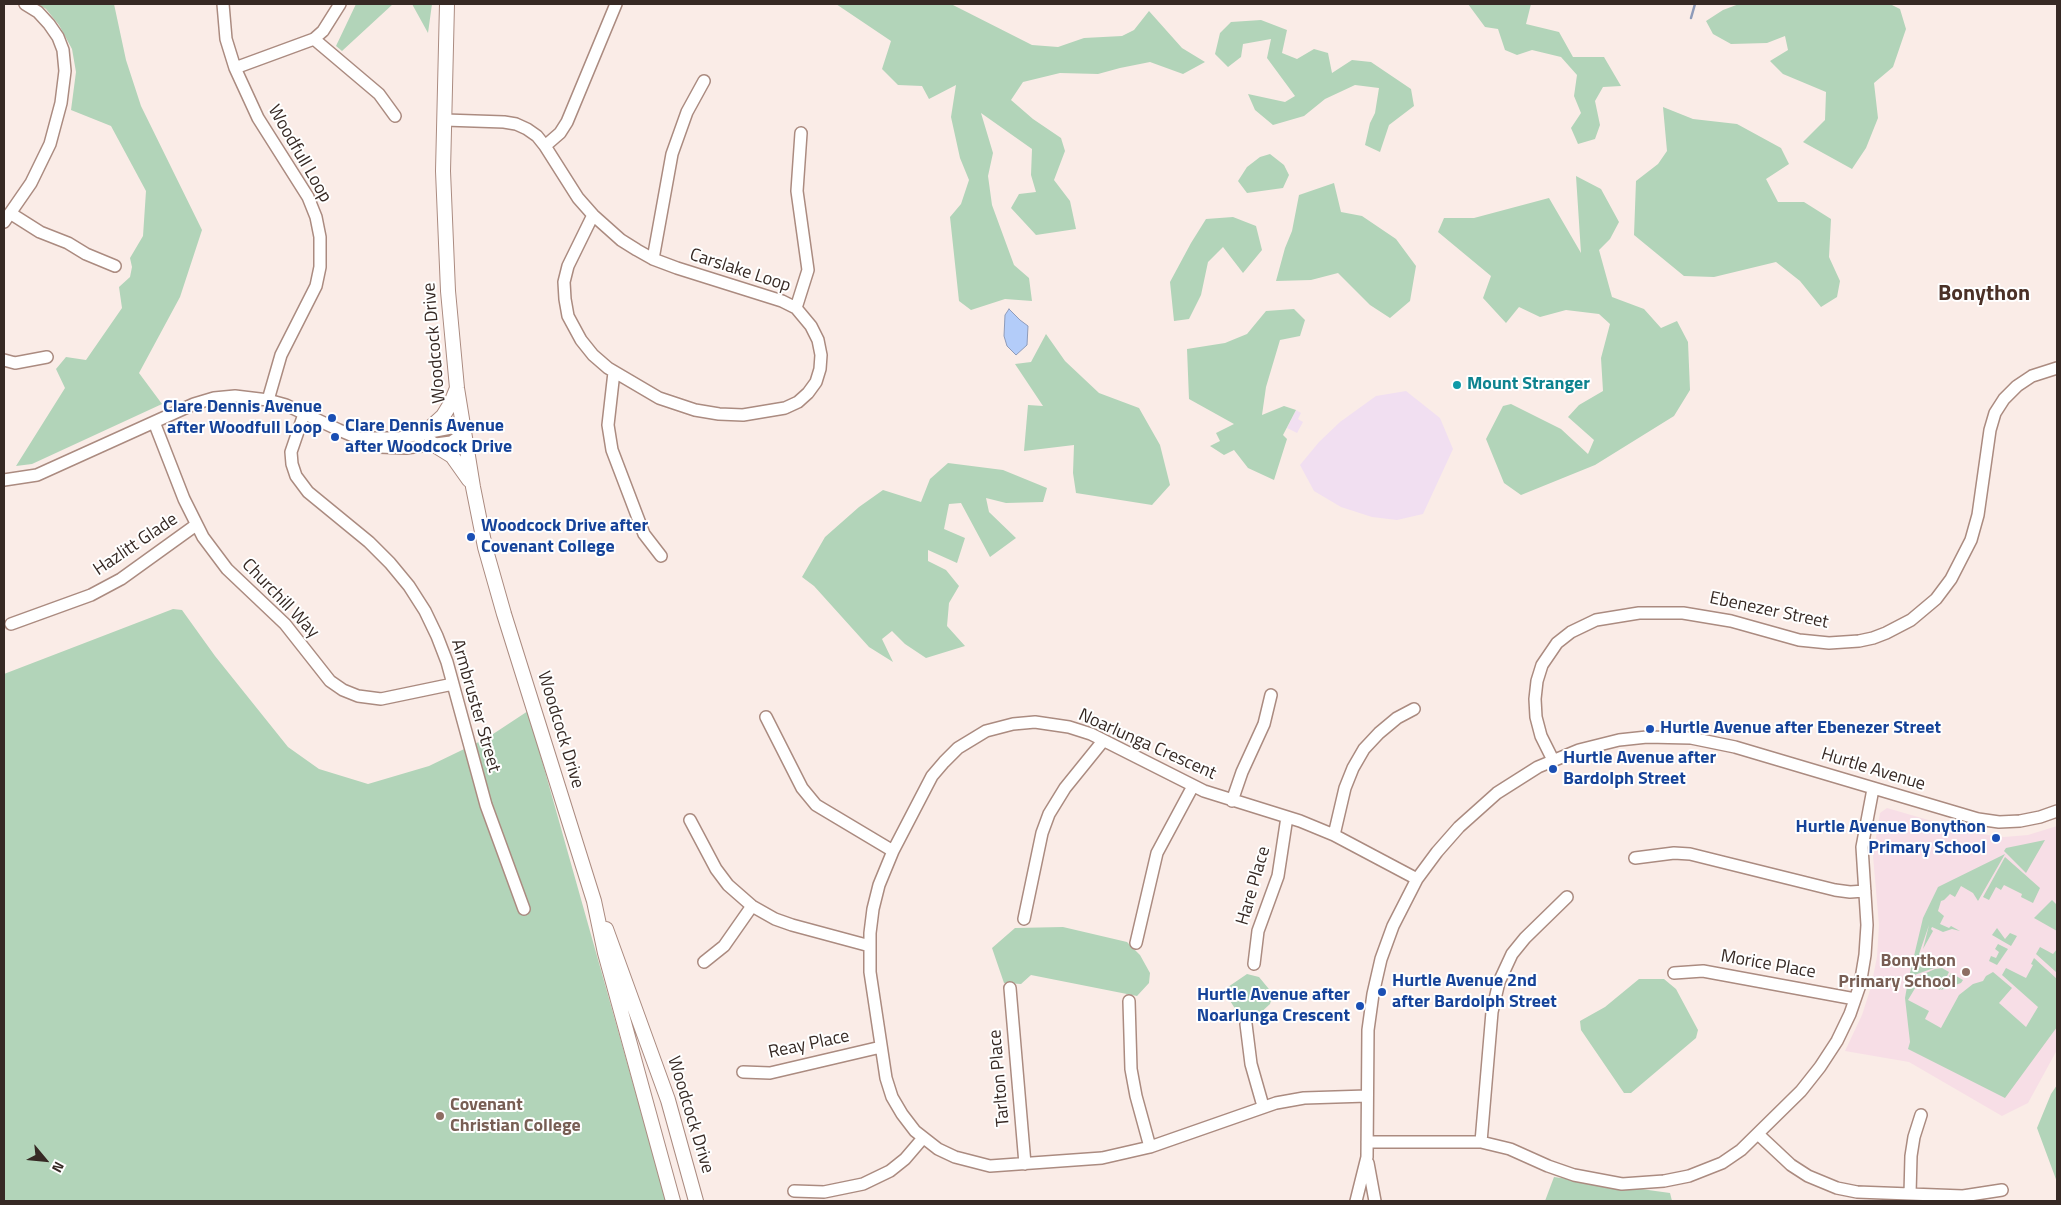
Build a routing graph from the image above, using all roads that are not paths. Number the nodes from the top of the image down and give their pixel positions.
1 (25, 4) edge
2 (223, 4) edge
3 (340, 4) edge
4 (447, 4) edge
5 (616, 4) edge
6 (314, 39) junction
7 (235, 68) junction
8 (704, 81) dead end
9 (395, 116) dead end
10 (444, 120) junction
11 (801, 133) dead end
12 (545, 146) junction
13 (593, 216) junction
14 (7, 218) edge
15 (653, 259) junction
16 (115, 266) dead end
17 (796, 308) junction
18 (47, 357) dead end
19 (4, 360) edge
20 (2057, 368) edge
21 (614, 372) junction
22 (457, 388) junction
23 (268, 400) junction
24 (304, 414) junction
25 (154, 422) junction
26 (419, 434) junction
27 (464, 434) junction
28 (359, 438) junction
29 (431, 443) junction
30 (4, 480) edge
31 (473, 487) junction
32 (196, 525) junction
33 (661, 556) dead end
34 (11, 624) dead end
35 (453, 684) junction
36 (1271, 695) dead end
37 (1414, 709) dead end
38 (766, 717) dead end
39 (1103, 740) junction
40 (1553, 760) junction
41 (1193, 786) junction
42 (1873, 789) junction
43 (1232, 801) junction
44 (2057, 811) edge
45 (1287, 817) junction
46 (690, 820) dead end
47 (1334, 835) junction
48 (893, 851) junction
49 (1635, 858) dead end
50 (1417, 879) junction
51 (1865, 891) junction
52 (1567, 897) dead end
53 (594, 901) junction
54 (752, 906) junction
55 (524, 909) dead end
56 (1024, 918) dead end
57 (1136, 943) dead end
58 (870, 946) junction
59 (704, 962) dead end
60 (1254, 964) dead end
61 (1674, 973) dead end
62 (1010, 988) dead end
63 (1855, 999) junction
64 (1129, 1001) dead end
65 (1246, 1024) dead end
66 (881, 1047) junction
67 (743, 1072) dead end
68 (1367, 1096) junction
69 (1263, 1106) junction
70 (1921, 1115) dead end
71 (1758, 1135) junction
72 (923, 1138) junction
73 (1367, 1142) junction
74 (1481, 1142) junction
75 (1150, 1147) junction
76 (1367, 1157) junction
77 (1026, 1164) junction
78 (794, 1190) dead end
79 (2002, 1190) dead end
80 (1910, 1194) junction
81 (673, 1201) edge
82 (696, 1201) edge
83 (1356, 1201) edge
84 (1375, 1201) edge

1 - 14 street
2 - 7 street, Woodfull Loop
3 - 6 street
4 - 10 main road, Woodcock Drive
5 - 12 street
6 - 7 street
6 - 9 street
7 - 23 street, Woodfull Loop
8 - 15 street
10 - 12 street, Carslake Loop
10 - 22 main road, Woodcock Drive
11 - 17 street
12 - 13 street, Carslake Loop
13 - 15 street, Carslake Loop
13 - 21 street, Carslake Loop
14 - 16 street
15 - 17 street, Carslake Loop
17 - 21 street, Carslake Loop
18 - 19 street
20 - 40 street, Ebenezer Street
21 - 33 street
22 - 26 main road
22 - 27 main road, Woodcock Drive
23 - 24 street
23 - 25 street
24 - 28 street
24 - 35 street, Armbruster Street
25 - 30 street
25 - 32 street, Churchill Way
26 - 27 street
26 - 28 street
27 - 29 street
27 - 31 main road, Woodcock Drive
28 - 29 street
29 - 31 main road
31 - 53 main road, Woodcock Drive
32 - 34 street, Hazlitt Glade
32 - 35 street, Churchill Way
35 - 55 street, Armbruster Street
36 - 43 street
37 - 47 street
38 - 48 street
39 - 41 street, Noarlunga Crescent
39 - 48 street, Noarlunga Crescent
39 - 56 street
40 - 42 street, Hurtle Avenue
40 - 50 street, Hurtle Avenue
41 - 43 street, Noarlunga Crescent
41 - 57 street
42 - 44 street, Hurtle Avenue
42 - 51 street
43 - 45 street, Noarlunga Crescent
45 - 47 street, Noarlunga Crescent
45 - 60 street, Hare Place
46 - 54 street
47 - 50 street, Noarlunga Crescent
48 - 58 street, Noarlunga Crescent
49 - 51 street
50 - 68 street, Hurtle Avenue
51 - 63 street
52 - 74 street
53 - 81 main road, Woodcock Drive
53 - 82 main road, Woodcock Drive
54 - 58 street
54 - 59 street
58 - 66 street, Noarlunga Crescent
61 - 63 street, Morice Place
62 - 77 street, Tarlton Place
63 - 71 street
64 - 75 street
65 - 69 street
66 - 67 street, Reay Place
66 - 72 street, Noarlunga Crescent
68 - 69 street, Noarlunga Crescent
68 - 73 street, Hurtle Avenue
69 - 75 street, Noarlunga Crescent
70 - 80 street
71 - 74 street
71 - 80 street
72 - 77 street, Noarlunga Crescent
72 - 78 street
73 - 74 street
73 - 76 street, Hurtle Avenue
75 - 77 street, Noarlunga Crescent
76 - 83 street, Hurtle Avenue
76 - 84 street, Hurtle Avenue
79 - 80 street

